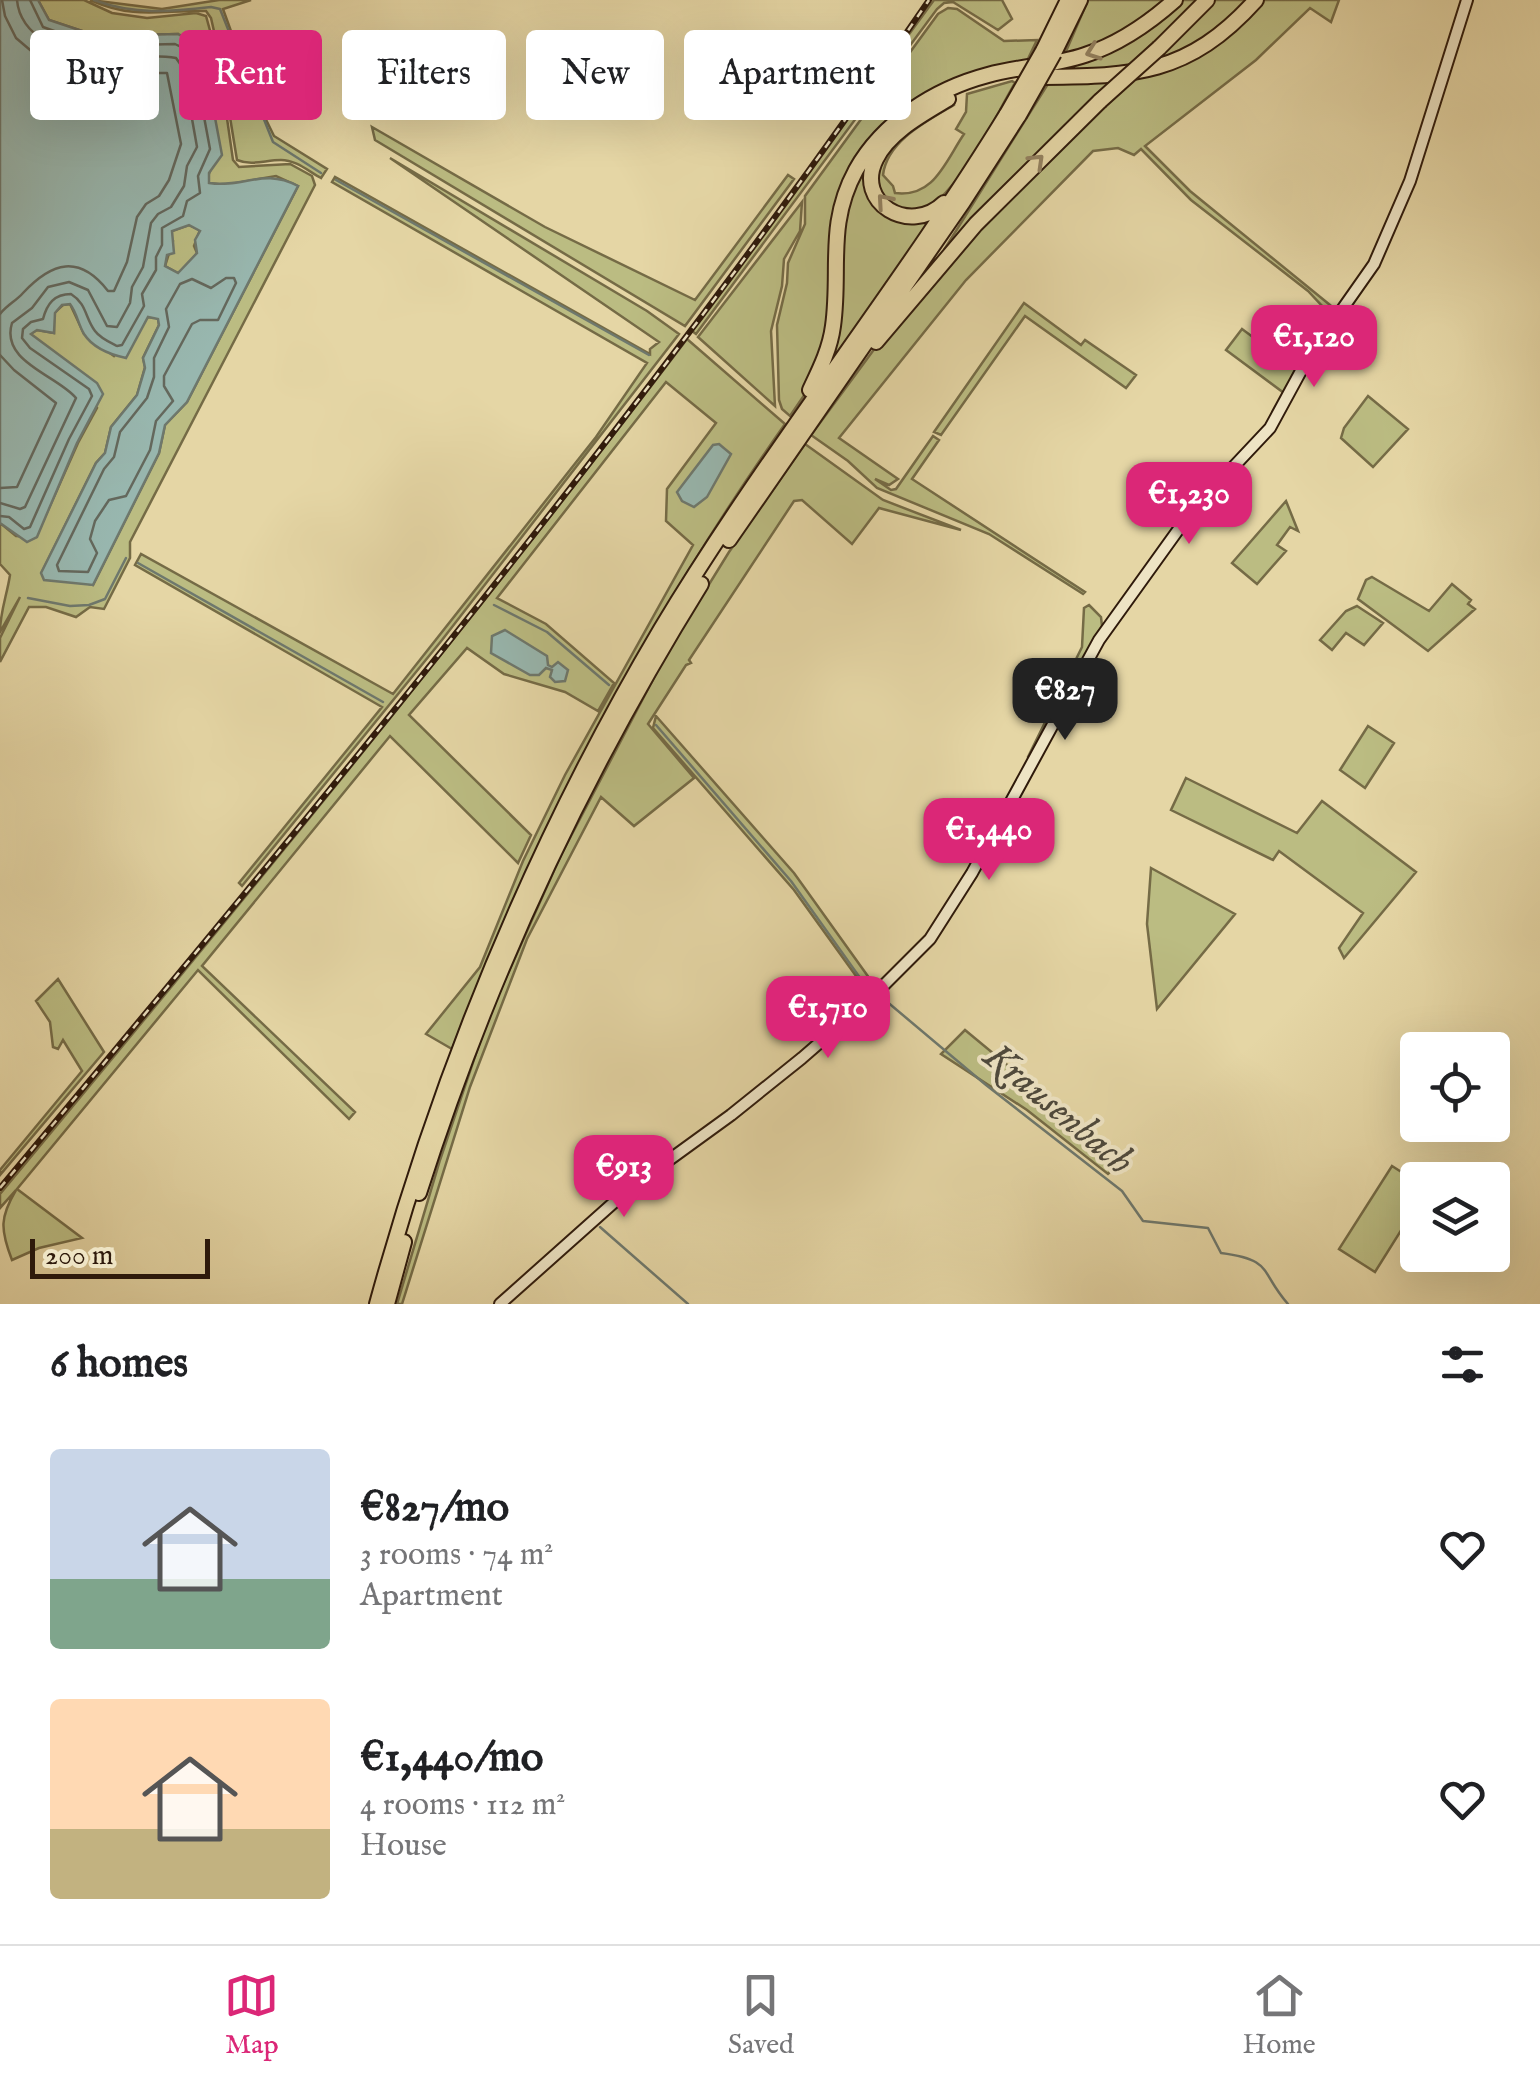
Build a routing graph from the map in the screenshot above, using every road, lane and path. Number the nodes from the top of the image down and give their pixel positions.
1 (1068, 0) edge
2 (1080, 0) edge
3 (1175, 0) edge
4 (1206, 0) edge
5 (1256, 0) edge
6 (1466, 0) edge
7 (1049, 52) junction
8 (1013, 114) junction
9 (963, 184) junction
10 (828, 395) junction
11 (789, 431) junction
12 (377, 1304) edge
13 (387, 1304) edge
14 (500, 1304) edge

1 - 7 highway
2 - 7 highway
3 -> 11 highway
10 -> 4 highway, bridge
9 -> 5 highway
6 - 14 main road
7 - 8 highway, bridge
8 - 9 highway
8 - 10 highway
9 - 11 highway
10 - 13 highway
11 - 12 highway

